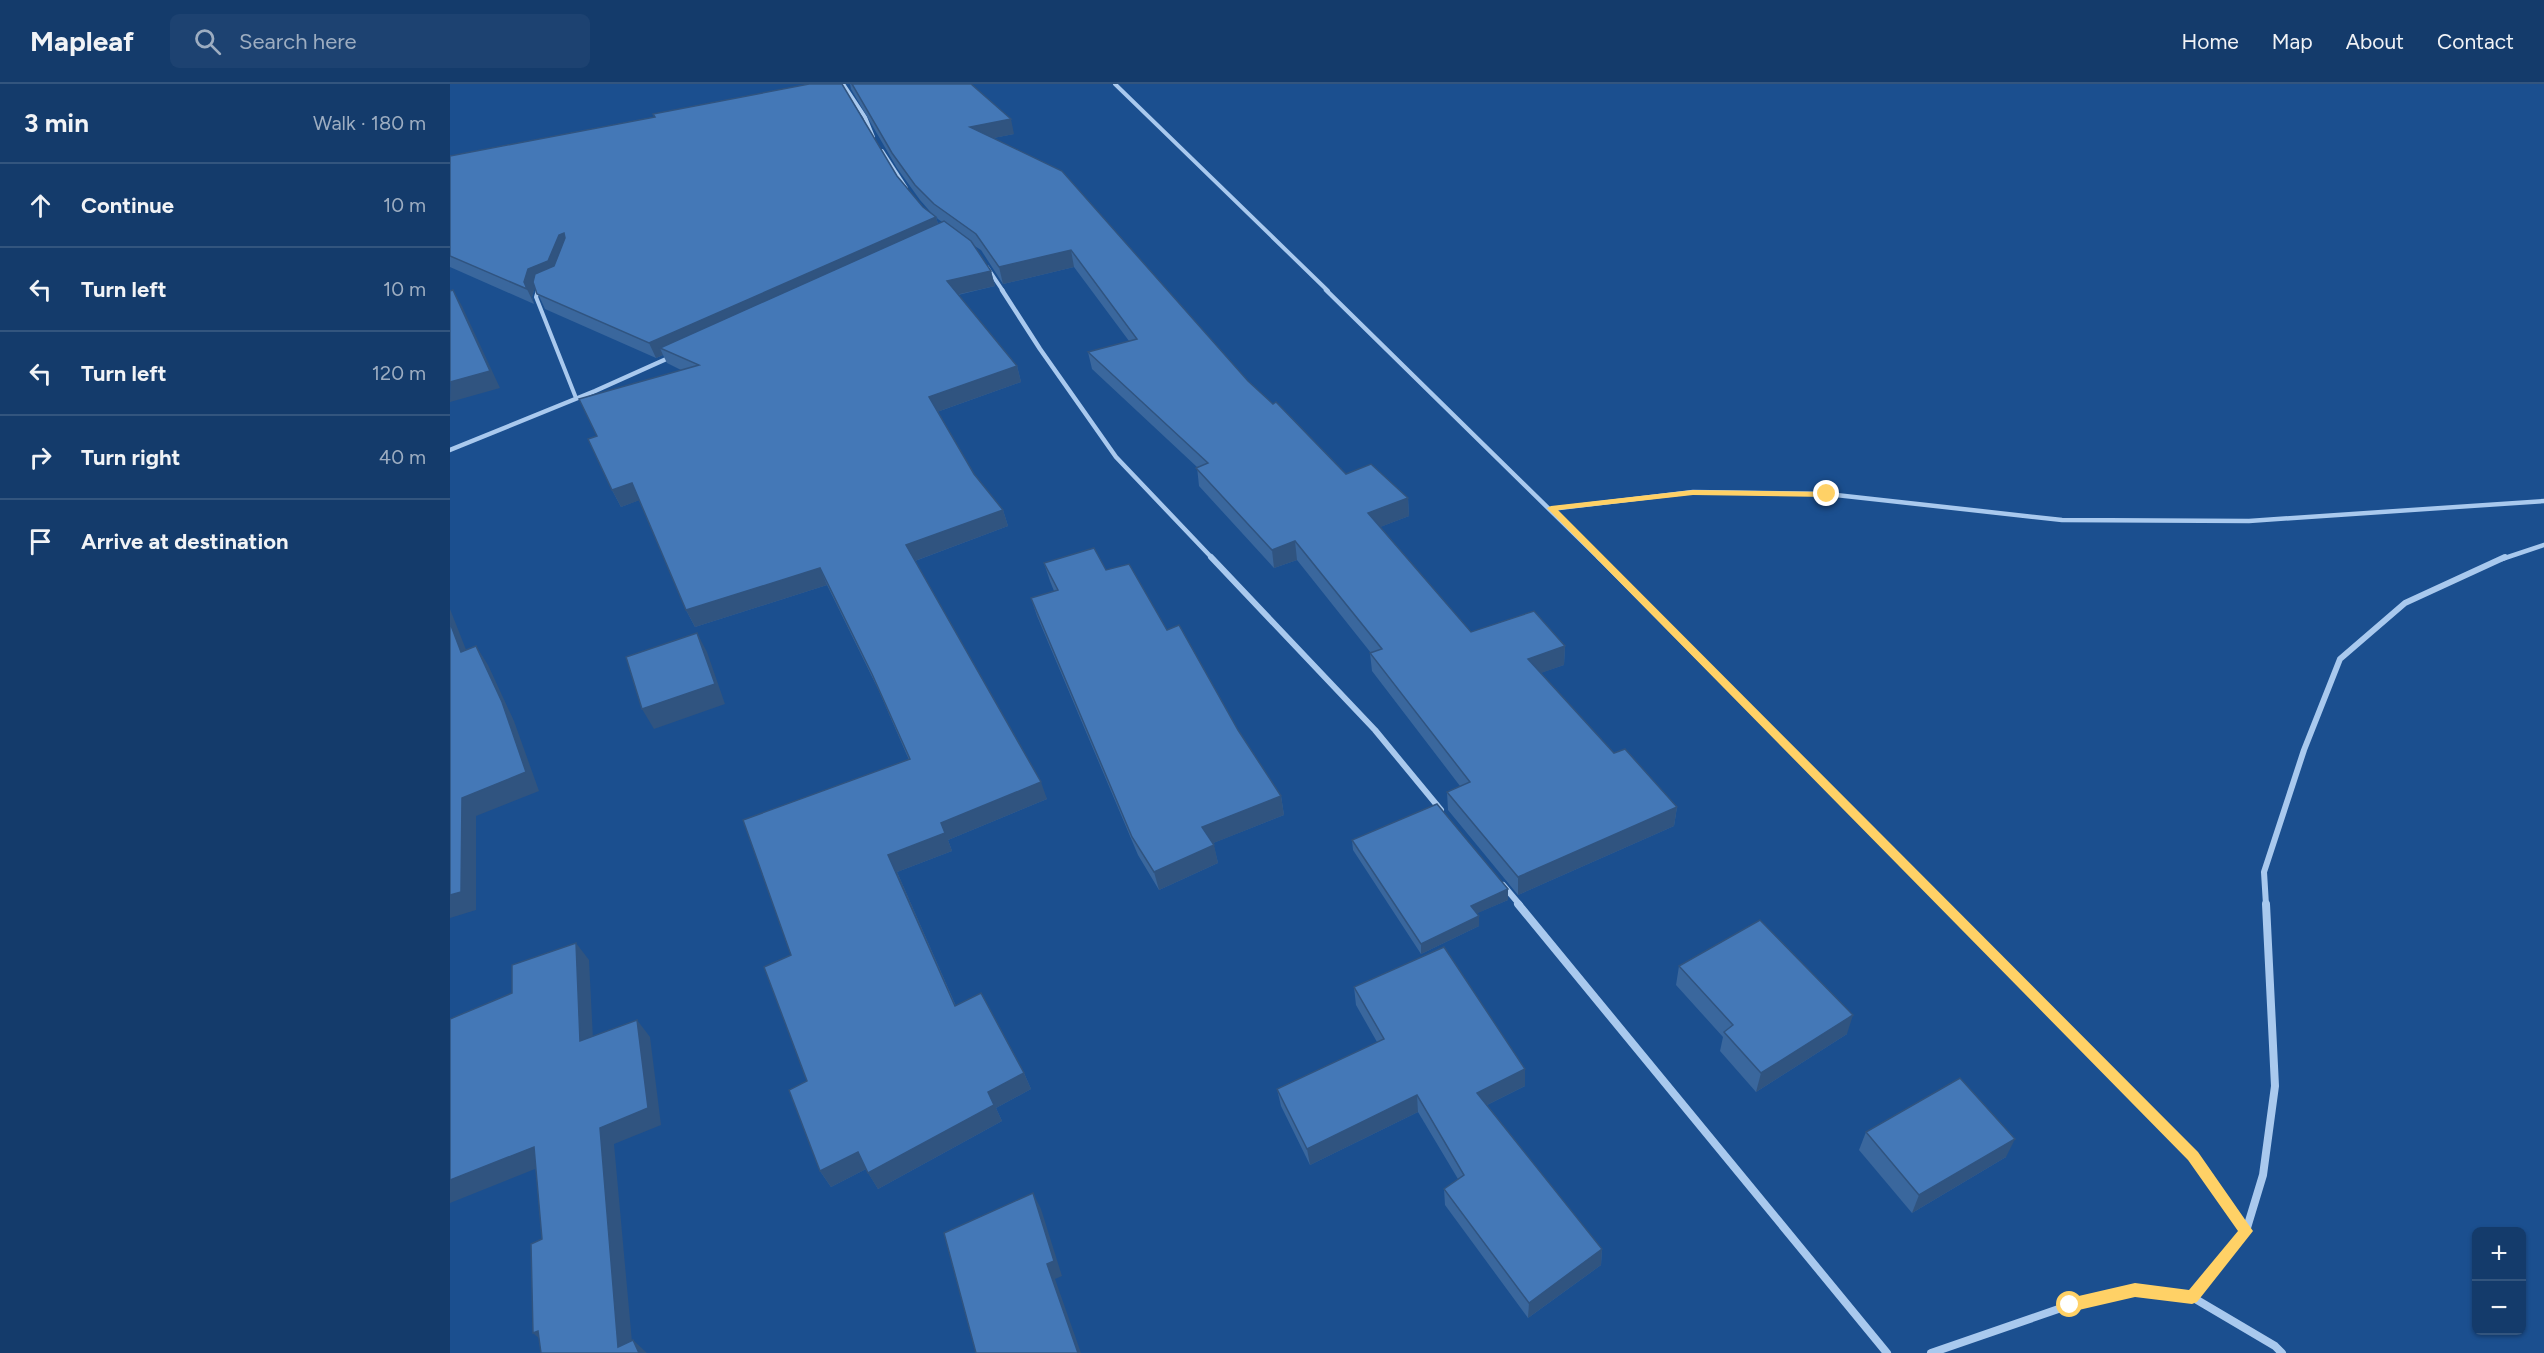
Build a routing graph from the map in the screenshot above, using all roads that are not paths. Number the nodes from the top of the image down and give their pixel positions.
1 (843, 84) edge
2 (1115, 84) edge
3 (913, 197) edge
4 (984, 262) edge
5 (539, 286) edge
6 (680, 352) edge
7 (576, 398) junction
8 (450, 450) edge
9 (2544, 501) edge
10 (1551, 508) junction
11 (2544, 545) edge
12 (1443, 813) edge
13 (1496, 877) edge
14 (2246, 1231) junction
15 (2192, 1297) junction
16 (1887, 1353) edge
17 (1931, 1353) edge
18 (2282, 1353) edge

1 - 3 street
2 - 10 street
4 - 12 street
5 - 7 lane
6 - 7 street
7 - 8 street
9 - 10 street
10 - 14 street
11 - 14 street
13 - 16 street
14 - 15 street
15 - 17 street
15 - 18 street

